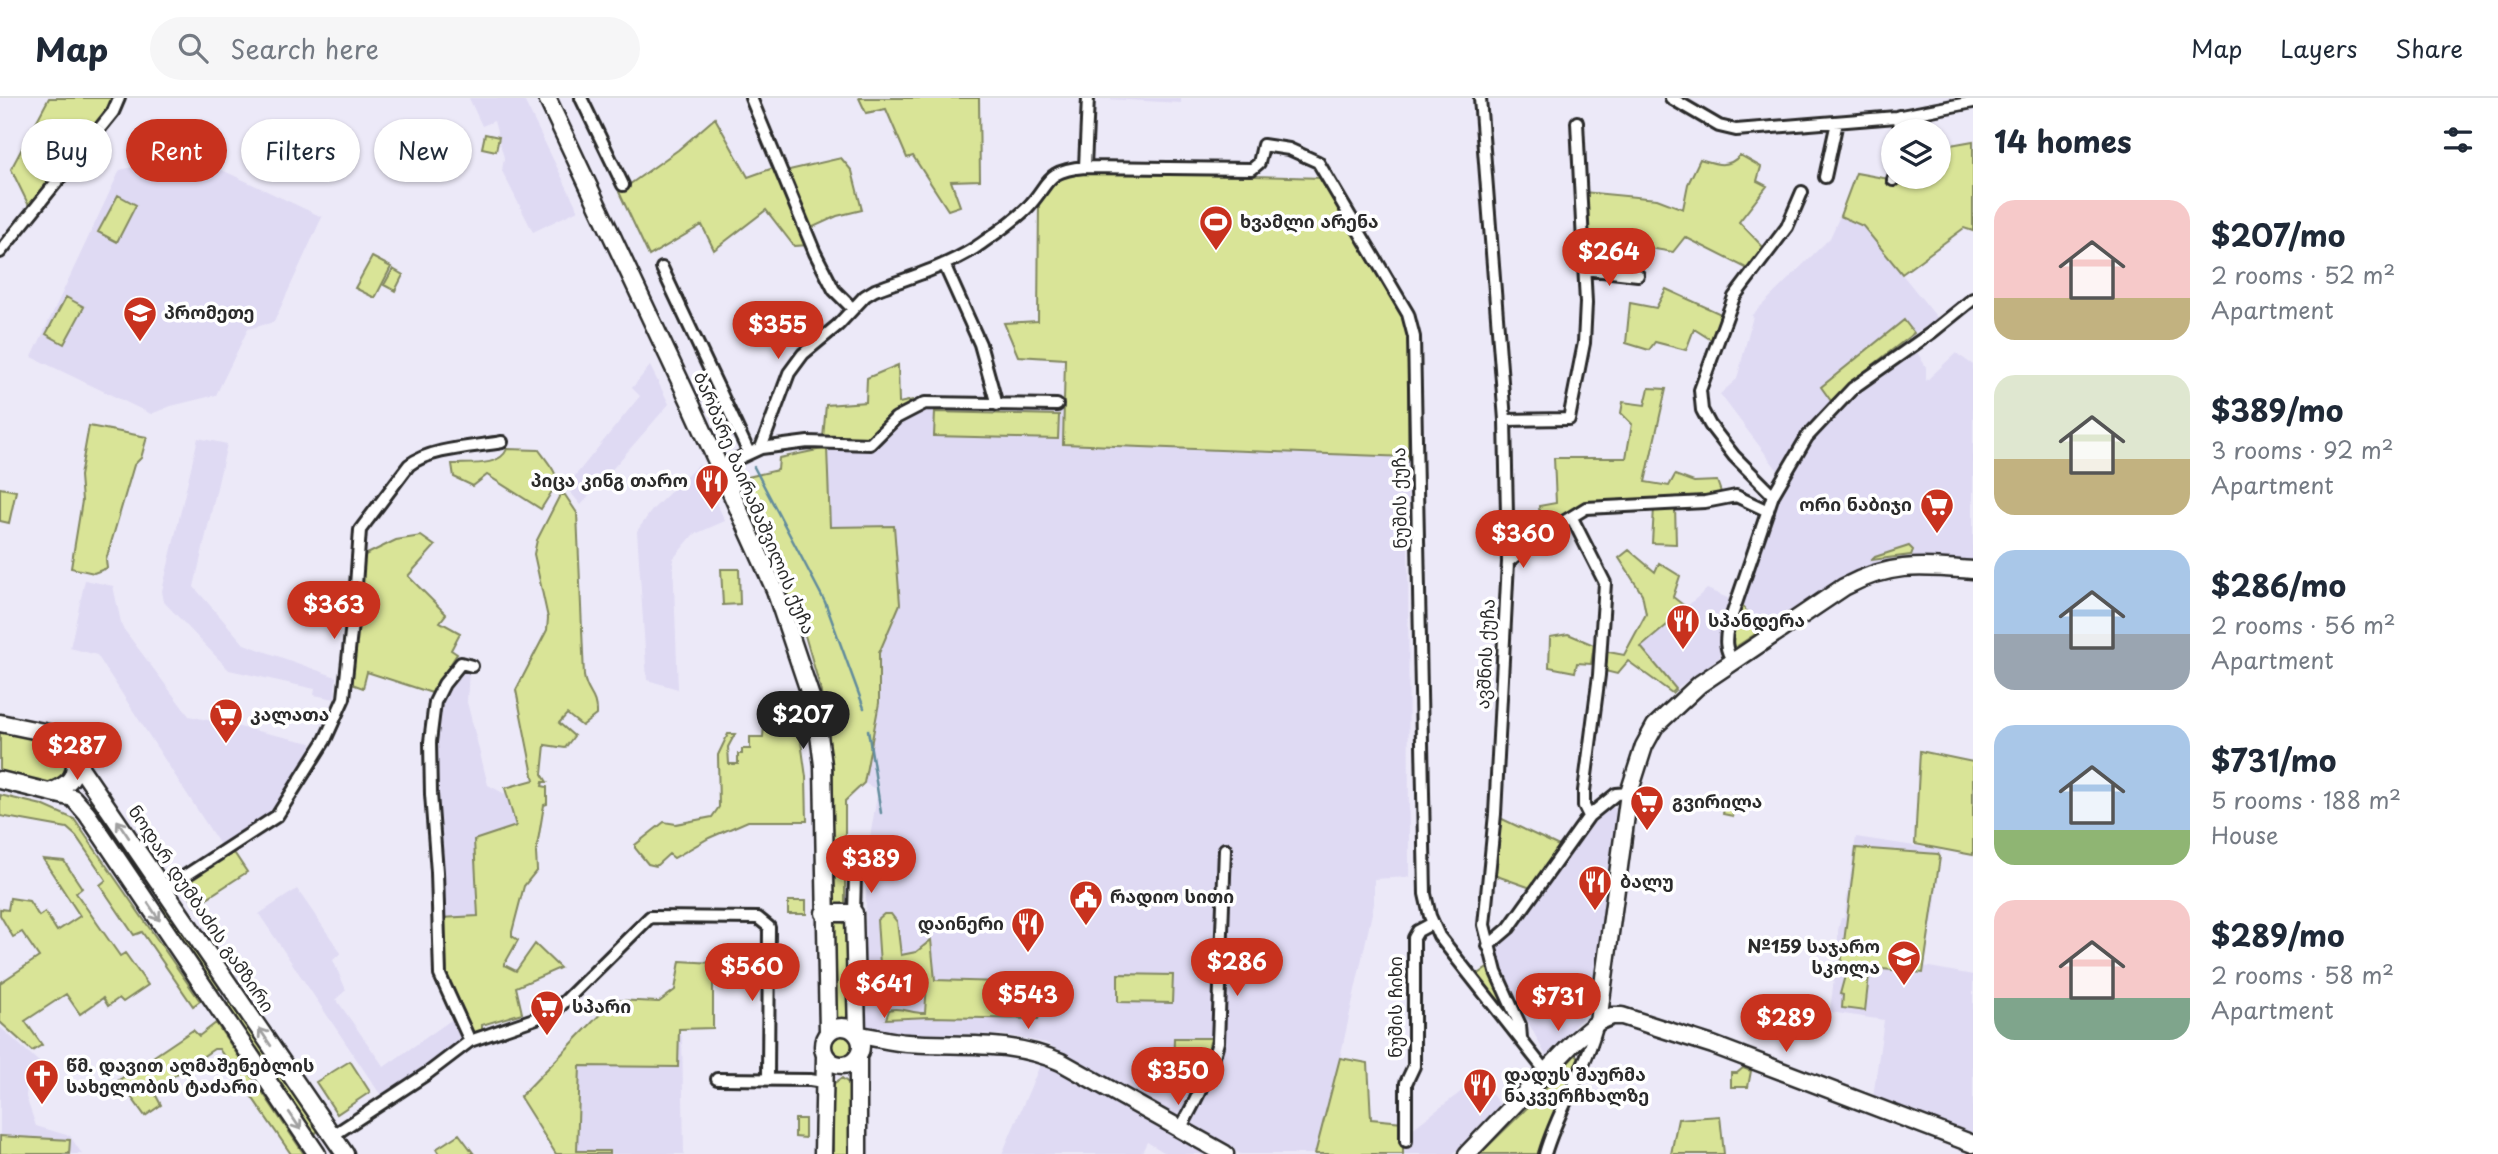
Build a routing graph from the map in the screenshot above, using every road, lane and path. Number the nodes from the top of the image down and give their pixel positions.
1 (119, 98) edge
2 (547, 98) edge
3 (581, 98) edge
4 (751, 98) edge
5 (1088, 98) edge
6 (1480, 98) edge
7 (1671, 98) edge
8 (1973, 102) edge
9 (1692, 103) edge
10 (1899, 117) joint
11 (1577, 122) dead end
12 (1837, 122) junction
13 (1085, 167) junction
14 (1825, 177) dead end
15 (623, 185) dead end
16 (1801, 192) dead end
17 (0, 251) edge
18 (944, 264) junction
19 (662, 268) dead end
20 (1584, 269) junction
21 (1637, 275) dead end
22 (1973, 299) edge
23 (852, 308) junction
24 (997, 405) junction
25 (1057, 405) dead end
26 (1505, 419) junction
27 (502, 442) dead end
28 (761, 448) junction
29 (749, 453) junction
30 (720, 467) junction
31 (1773, 495) junction
32 (1768, 511) junction
33 (1572, 518) junction
34 (1508, 562) junction
35 (1973, 570) edge
36 (1733, 661) junction
37 (472, 666) dead end
38 (0, 723) edge
39 (75, 760) junction
40 (0, 780) edge
41 (52, 791) junction
42 (1629, 793) junction
43 (100, 796) junction
44 (82, 809) junction
45 (1589, 816) junction
46 (1225, 849) dead end
47 (151, 869) junction
48 (855, 877) dead end
49 (134, 883) junction
50 (165, 890) junction
51 (824, 913) junction
52 (855, 913) junction
53 (1433, 923) junction
54 (1488, 946) junction
55 (234, 991) junction
56 (215, 1003) junction
57 (1598, 1022) junction
58 (828, 1032) junction
59 (858, 1034) junction
60 (1521, 1038) junction
61 (470, 1041) junction
62 (904, 1043) junction
63 (825, 1056) junction
64 (859, 1056) junction
65 (1547, 1073) junction
66 (717, 1079) dead end
67 (768, 1079) junction
68 (823, 1082) junction
69 (858, 1089) junction
70 (1180, 1129) junction
71 (332, 1136) junction
72 (1406, 1141) dead end
73 (1973, 1144) edge
74 (316, 1151) edge
75 (345, 1154) edge
76 (823, 1154) edge
77 (858, 1154) edge
78 (1225, 1154) edge
79 (1467, 1154) edge
80 (1545, 1154) edge

1 - 17 street
2 - 30 street, ბარბარე ბაირამაშვილის ქუჩა
3 - 15 street
4 - 23 street
5 - 13 street
6 - 26 street, ავშნის ქუჩა
7 - 9 street
8 - 10 street
9 - 12 street
10 - 12 street
11 - 20 street
12 - 14 street
13 - 18 street
13 - 53 street, ნუშის ქუჩა
16 - 31 street
18 - 23 street
18 - 24 street
19 - 29 street, ბარბარე ბაირამაშვილის ქუჩა
20 - 21 street
20 - 26 street
22 - 31 street
23 - 28 street
24 - 25 street
24 - 28 street
26 - 34 street, ავშნის ქუჩა
27 - 50 street
28 - 29 street
29 - 30 street
30 - 51 street, ბარბარე ბაირამაშვილის ქუჩა
31 - 32 street
32 - 33 street
32 - 36 street
33 - 34 street
33 - 45 street
34 - 54 street, ავშნის ქუჩა
35 - 36 street
36 - 42 street
37 - 61 street
38 - 39 street, ნოდარ დუმბაძის გამზირი
39 - 41 street
39 - 43 street, ნოდარ დუმბაძის გამზირი
40 - 41 street
41 - 44 street
42 - 45 street
42 - 57 street
43 - 44 street
47 -> 43 street, ნოდარ დუმბაძის გამზირი
44 - 49 street
45 - 54 street
46 - 70 street
47 - 49 street
47 - 50 street, ნოდარ დუმბაძის გამზირი
48 - 52 street
49 -> 56 street
50 - 55 street, ნოდარ დუმბაძის გამზირი
51 - 52 street
51 - 58 street, ბარბარე ბაირამაშვილის ქუჩა
52 - 59 street
53 - 60 street, ნუშის ქუჩა
53 - 72 street, ნუშის ჩიხი
54 - 60 street, ავშნის ქუჩა
55 - 56 street
71 -> 55 street, ნოდარ დუმბაძის გამზირი
56 -> 74 street
57 - 65 street
57 - 73 street
57 - 80 street
58 - 59 street
58 - 63 street
59 - 62 street
59 - 64 street
60 - 65 street, ნუშის ქუჩა
61 - 67 street
61 - 71 street
62 - 64 street
62 - 70 street
63 - 64 street
63 - 68 street
64 - 69 street
65 - 79 street
66 - 67 street
67 - 68 street
68 - 69 street
68 - 76 street
69 - 77 street
70 - 78 street
71 - 74 street
71 - 75 street, ნოდარ დუმბაძის გამზირი

